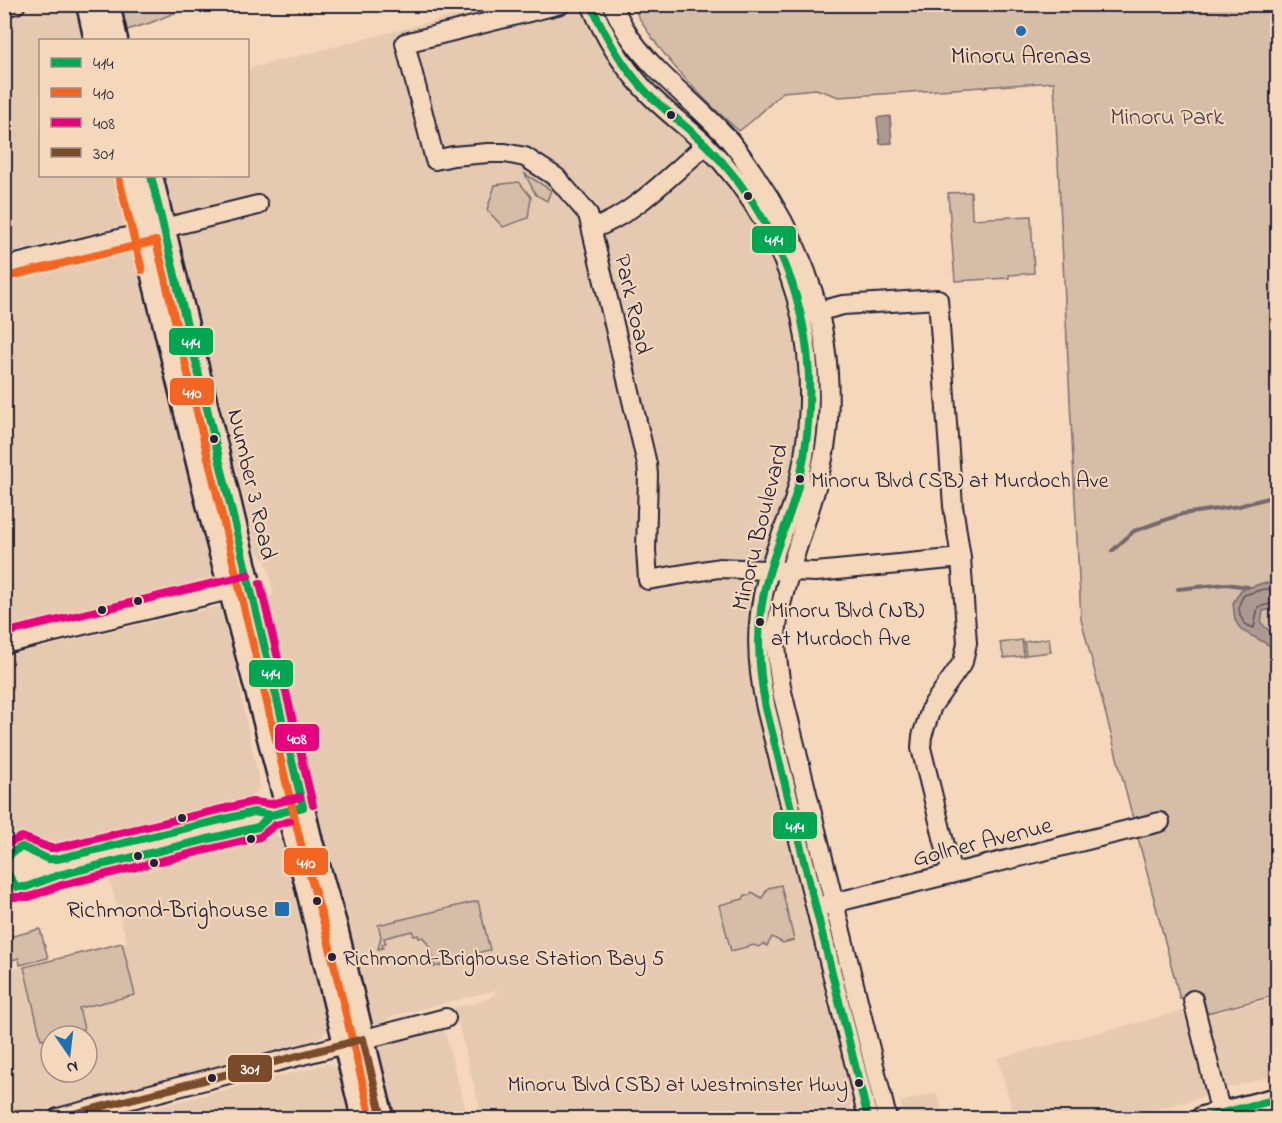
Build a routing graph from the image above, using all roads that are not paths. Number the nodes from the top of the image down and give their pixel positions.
1 (16, 4) edge
2 (88, 4) edge
3 (108, 4) edge
4 (561, 4) edge
5 (591, 4) edge
6 (612, 4) edge
7 (4, 7) edge
8 (96, 39) edge
9 (116, 39) edge
10 (706, 145) junction
11 (129, 177) edge
12 (151, 177) edge
13 (258, 205) dead end
14 (592, 229) junction
15 (154, 231) junction
16 (4, 267) edge
17 (819, 311) junction
18 (801, 315) junction
19 (961, 558) junction
20 (769, 569) junction
21 (790, 571) junction
22 (240, 588) junction
23 (4, 644) edge
24 (1160, 822) dead end
25 (952, 874) junction
26 (824, 905) junction
27 (1193, 1000) dead end
28 (446, 1018) dead end
29 (354, 1042) junction
30 (1278, 1099) edge
31 (1212, 1116) edge
32 (58, 1119) edge
33 (363, 1119) edge
34 (382, 1119) edge
35 (868, 1119) edge
36 (887, 1119) edge

1 - 7 street
2 - 8 main road
3 - 9 main road
4 - 14 street, Park Road
5 - 10 street, Minoru Boulevard
6 - 17 street, Minoru Boulevard
10 - 14 street
10 - 18 street, Minoru Boulevard
11 - 15 main road, Number 3 Road
12 - 15 main road, Number 3 Road
13 - 15 street
14 - 20 street, Park Road
15 - 16 street
15 - 22 main road, Number 3 Road
17 - 18 street
17 - 19 street
17 - 21 street, Minoru Boulevard
18 - 20 street, Minoru Boulevard
19 - 21 street
19 - 25 street
20 - 21 street
20 - 26 street, Minoru Boulevard
21 - 26 street, Minoru Boulevard
22 - 23 street
22 - 29 main road, Number 3 Road
24 - 25 street, Gollner Avenue
25 - 26 street, Gollner Avenue
26 - 35 street, Minoru Boulevard
26 - 36 street, Minoru Boulevard
27 - 31 street
28 - 29 street
29 - 32 street
29 - 33 main road, Number 3 Road
29 - 34 main road, Number 3 Road
30 - 31 main road

